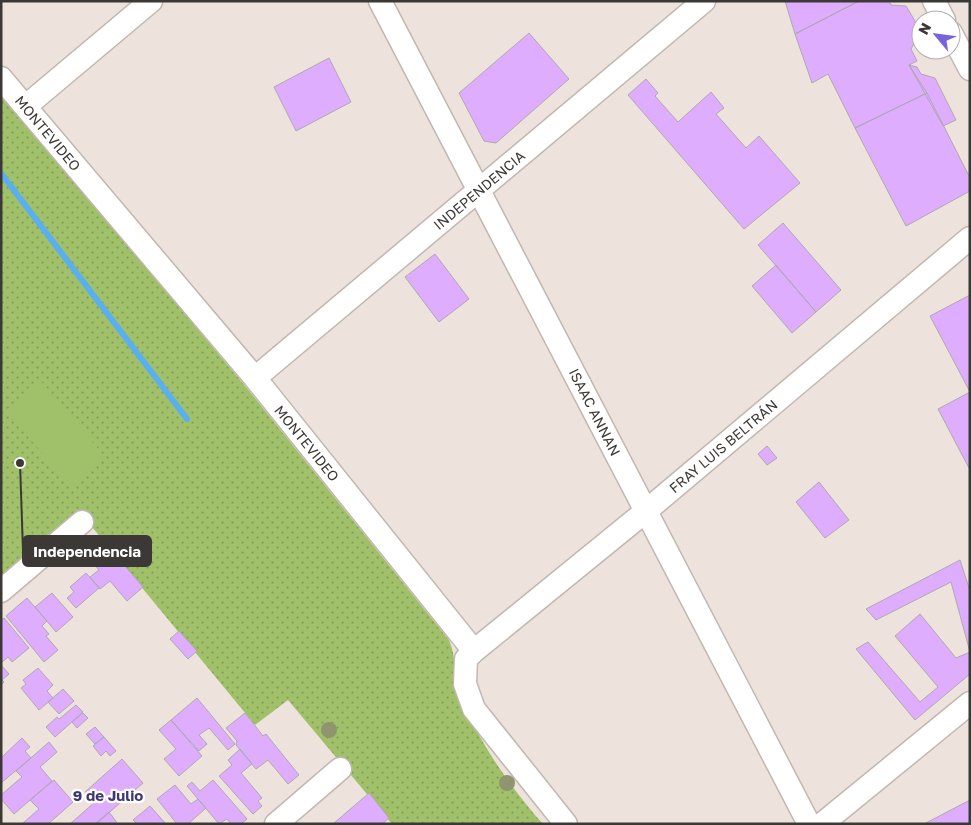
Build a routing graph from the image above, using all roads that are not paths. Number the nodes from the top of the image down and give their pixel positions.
1 (151, 1) edge
2 (380, 1) edge
3 (704, 1) edge
4 (961, 52) edge
5 (970, 69) edge
6 (1, 78) edge
7 (26, 106) junction
8 (480, 189) junction
9 (970, 238) edge
10 (255, 378) junction
11 (646, 512) junction
12 (82, 522) dead end
13 (1, 591) edge
14 (474, 651) junction
15 (970, 703) edge
16 (340, 770) dead end
17 (276, 824) edge
18 (566, 824) edge
19 (808, 824) edge
20 (822, 824) edge

1 - 7 street
2 - 8 street, ISAAC ANNAN
3 - 8 street, INDEPENDENCIA
4 - 5 street
6 - 7 street, MONTEVIDEO
7 - 10 street, MONTEVIDEO
8 - 10 street, INDEPENDENCIA
8 - 11 street, ISAAC ANNAN
9 - 11 street, FRAY LUIS BELTRÁN
10 - 14 street, MONTEVIDEO
11 - 14 street, FRAY LUIS BELTRÁN
11 - 19 street, ISAAC ANNAN
12 - 13 street
14 - 18 street
15 - 20 street
16 - 17 street

